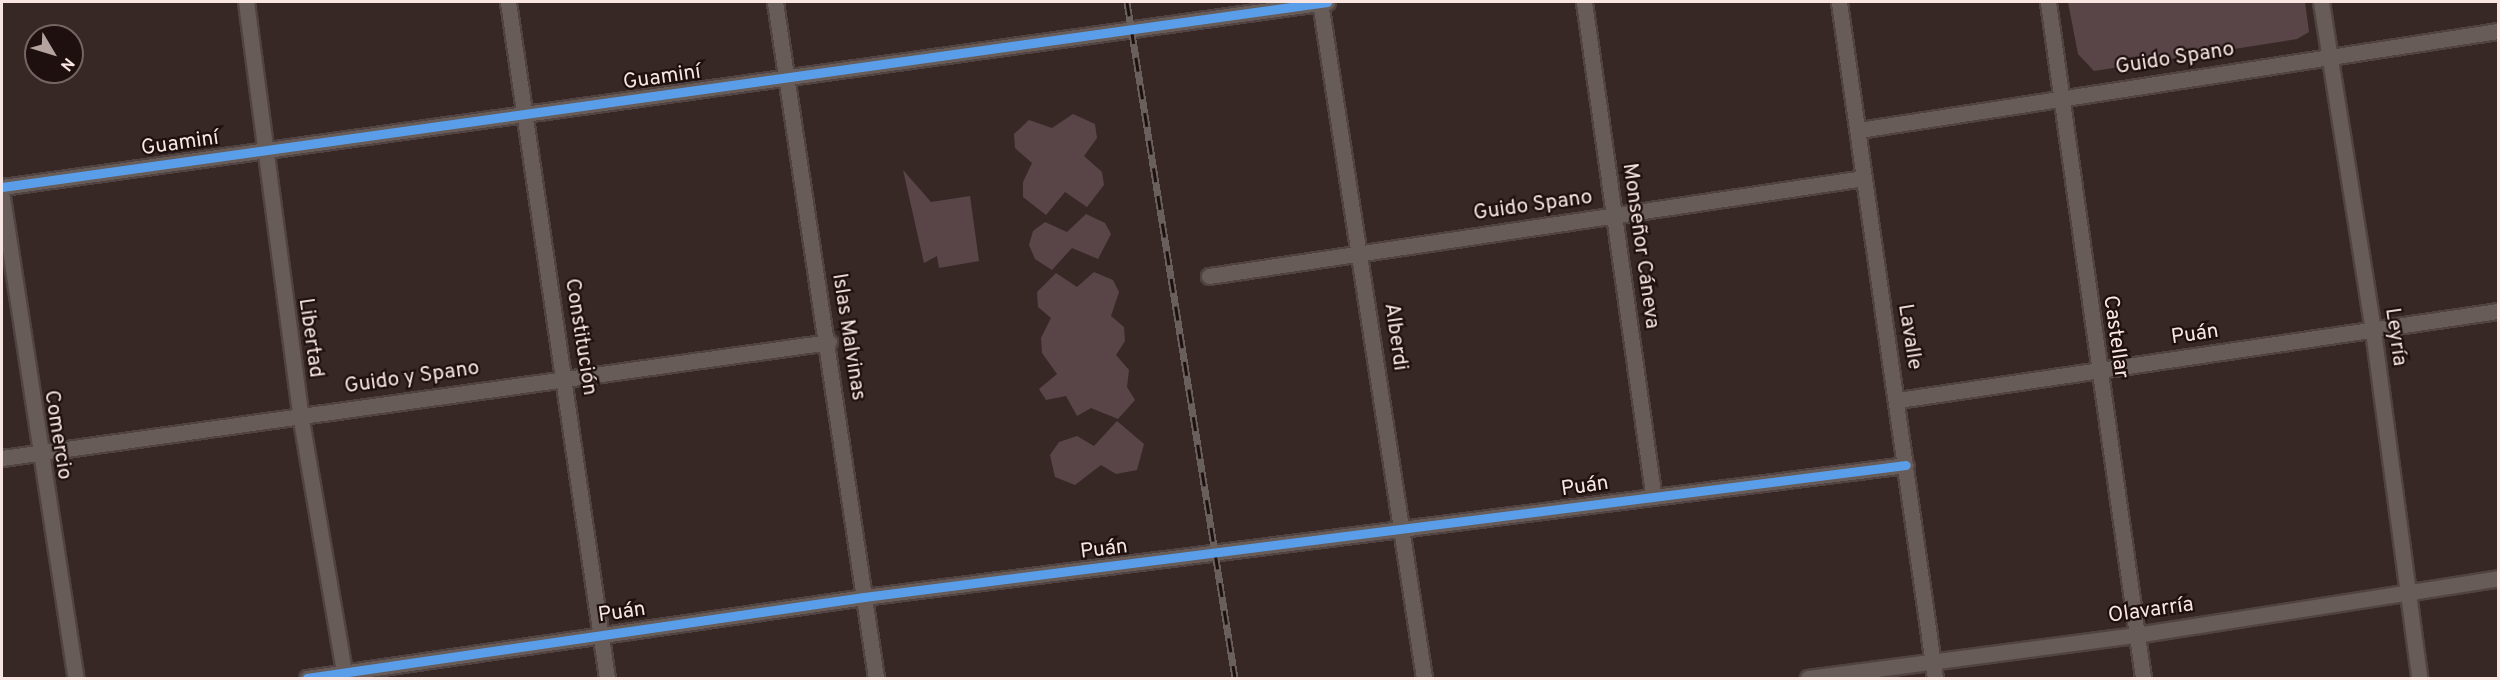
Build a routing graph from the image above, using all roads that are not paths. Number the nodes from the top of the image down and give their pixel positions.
1 (246, 2) edge
2 (508, 2) edge
3 (775, 2) edge
4 (1322, 2) edge
5 (1584, 2) edge
6 (1839, 2) edge
7 (2048, 2) edge
8 (2321, 2) edge
9 (2499, 31) edge
10 (2329, 56) junction
11 (787, 79) junction
12 (2062, 98) junction
13 (524, 116) junction
14 (1859, 130) junction
15 (262, 151) junction
16 (1864, 178) junction
17 (2, 187) edge
18 (2, 197) edge
19 (1614, 216) junction
20 (1361, 253) junction
21 (1209, 276) dead end
22 (2499, 311) edge
23 (2373, 331) junction
24 (829, 342) junction
25 (2097, 370) junction
26 (566, 378) junction
27 (1898, 400) junction
28 (300, 414) junction
29 (38, 453) junction
30 (2, 458) edge
31 (1905, 465) junction
32 (1653, 496) junction
33 (1402, 533) junction
34 (2499, 578) edge
35 (2408, 592) junction
36 (864, 597) junction
37 (600, 634) junction
38 (2136, 635) junction
39 (1933, 661) junction
40 (344, 676) edge
41 (76, 678) edge
42 (308, 678) edge
43 (607, 678) edge
44 (876, 678) edge
45 (1424, 678) edge
46 (1808, 678) edge
47 (1935, 678) edge
48 (2143, 678) edge
49 (2419, 678) edge

1 - 15 street, Libertad
2 - 13 street, Constitución
3 - 11 street, Islas Malvinas
4 - 11 street, Guaminí
4 - 20 street, Alberdi
5 - 19 street, Monseñor Cáneva
6 - 14 street, Lavalle
7 - 12 street, Castellar
8 - 10 street, Leyría
9 - 10 street, Guido Spano
10 - 12 street, Guido Spano
10 - 23 street, Leyría
11 - 13 street, Guaminí
11 - 24 street, Islas Malvinas
12 - 14 street, Guido Spano
12 - 25 street, Castellar
13 - 15 street, Guaminí
13 - 26 street, Constitución
14 - 16 street, Lavalle
15 - 17 street, Guaminí
15 - 28 street, Libertad
16 - 19 street, Guido Spano
16 - 27 street, Lavalle
18 - 29 street, Comercio
19 - 20 street, Guido Spano
19 - 32 street, Monseñor Cáneva
20 - 21 street, Guido Spano
20 - 33 street, Alberdi
22 - 23 street, Puán
23 - 25 street, Puán
23 - 35 street, Leyría
24 - 26 street, Guido y Spano
24 - 36 street, Islas Malvinas
25 - 27 street, Puán
25 - 38 street, Castellar
26 - 28 street, Guido y Spano
26 - 37 street, Constitución
27 - 31 street, Lavalle
28 - 29 street, Guido y Spano
28 - 40 street, Libertad
29 - 30 street, Guido y Spano
29 - 41 street, Comercio
31 - 32 street, Puán
31 - 39 street, Lavalle
32 - 33 street, Puán
33 - 36 street, Puán
33 - 45 street, Alberdi
34 - 35 street, Olavarría
35 - 38 street, Olavarría
35 - 49 street, Leyría
36 - 37 street, Puán
36 - 44 street, Islas Malvinas
37 - 40 street, Puán
37 - 43 street, Constitución
38 - 39 street, Olavarría
38 - 48 street, Castellar
39 - 46 street, Olavarría
39 - 47 street, Lavalle
40 - 42 street, Puán

